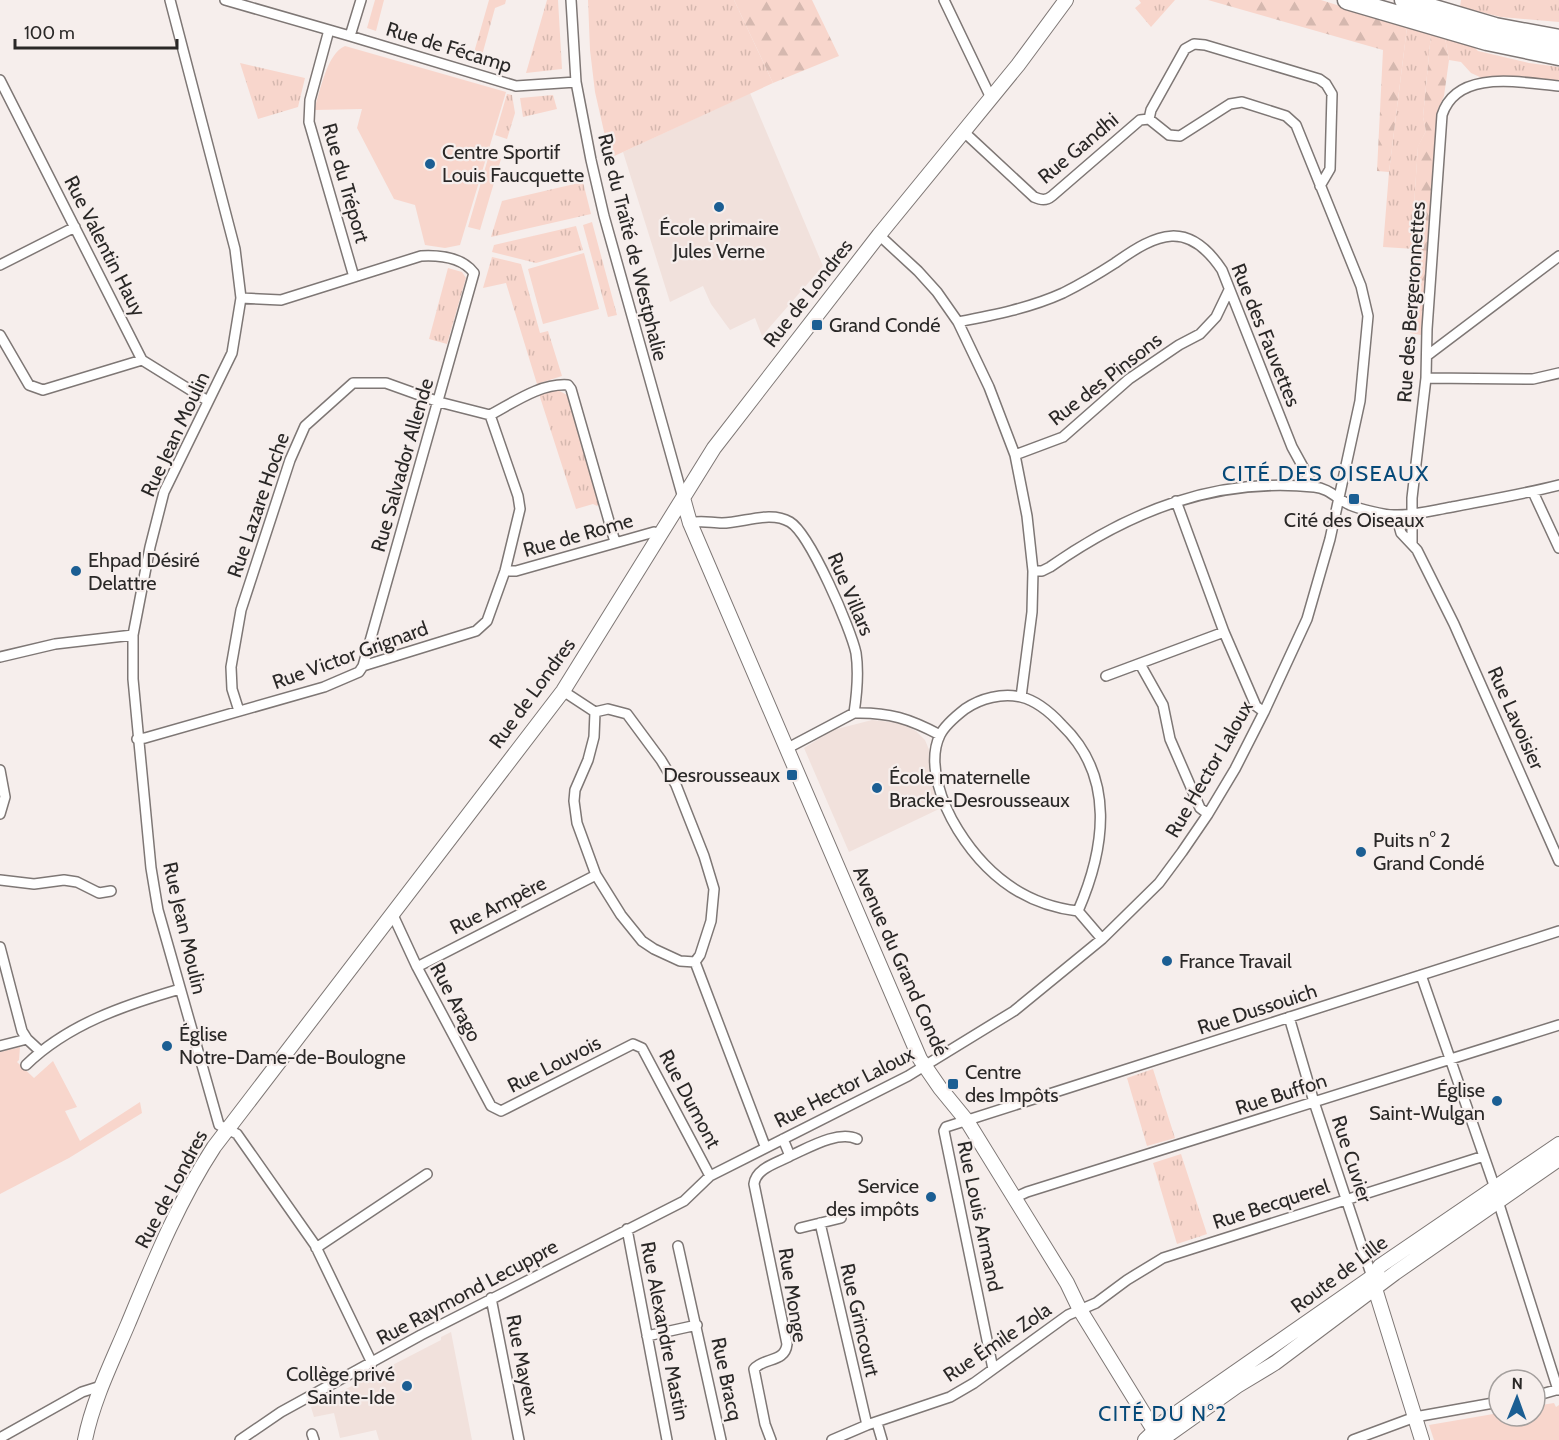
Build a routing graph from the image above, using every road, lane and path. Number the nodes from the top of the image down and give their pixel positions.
1 (170, 0) edge
2 (225, 0) edge
3 (361, 0) edge
4 (571, 0) edge
5 (944, 0) edge
6 (1066, 0) edge
7 (1347, 0) edge
8 (1414, 10) edge
9 (329, 30) junction
10 (350, 36) junction
11 (1554, 37) edge
12 (1559, 56) edge
13 (0, 80) edge
14 (576, 82) junction
15 (1559, 86) edge
16 (991, 98) junction
17 (1149, 119) junction
18 (964, 132) junction
19 (1320, 186) junction
20 (75, 227) junction
21 (879, 235) junction
22 (1559, 256) edge
23 (0, 265) edge
24 (354, 277) junction
25 (1361, 286) joint
26 (1229, 290) junction
27 (241, 298) junction
28 (958, 322) junction
29 (0, 334) edge
30 (1428, 355) junction
31 (142, 360) junction
32 (1559, 373) edge
33 (1426, 378) junction
34 (208, 401) junction
35 (439, 402) junction
36 (490, 415) junction
37 (1015, 455) junction
38 (1559, 485) edge
39 (1314, 487) junction
40 (1533, 492) junction
41 (1339, 497) junction
42 (682, 498) junction
43 (1176, 501) junction
44 (1412, 514) junction
45 (1396, 515) junction
46 (690, 522) junction
47 (660, 534) junction
48 (615, 542) junction
49 (1412, 543) junction
50 (1559, 548) edge
51 (505, 571) junction
52 (1033, 571) junction
53 (1224, 632) junction
54 (133, 635) junction
55 (0, 657) edge
56 (1140, 664) junction
57 (363, 666) junction
58 (1106, 676) dead end
59 (563, 691) junction
60 (1021, 697) junction
61 (239, 711) junction
62 (595, 712) junction
63 (1264, 712) junction
64 (854, 713) junction
65 (940, 735) junction
66 (137, 739) junction
67 (786, 749) junction
68 (0, 770) edge
69 (2, 785) edge
70 (0, 814) edge
71 (1208, 814) junction
72 (1559, 861) edge
73 (596, 875) junction
74 (0, 880) edge
75 (111, 891) dead end
76 (1078, 911) junction
77 (392, 913) junction
78 (1559, 931) edge
79 (1102, 939) junction
80 (0, 947) edge
81 (695, 962) junction
82 (417, 967) junction
83 (1421, 975) junction
84 (180, 989) junction
85 (1289, 1017) junction
86 (1559, 1025) edge
87 (27, 1039) junction
88 (633, 1044) joint
89 (0, 1046) edge
90 (40, 1051) junction
91 (1450, 1059) junction
92 (26, 1065) dead end
93 (926, 1067) junction
94 (1314, 1102) junction
95 (491, 1106) joint
96 (967, 1121) junction
97 (226, 1129) junction
98 (783, 1139) junction
99 (857, 1139) dead end
100 (1559, 1144) edge
101 (765, 1146) junction
102 (790, 1156) junction
103 (1484, 1156) junction
104 (1559, 1159) edge
105 (428, 1174) dead end
106 (710, 1176) junction
107 (1497, 1195) junction
108 (1014, 1198) junction
109 (1346, 1199) junction
110 (842, 1218) dead end
111 (820, 1223) junction
112 (800, 1228) dead end
113 (627, 1229) junction
114 (678, 1246) dead end
115 (316, 1248) junction
116 (1373, 1283) junction
117 (491, 1298) junction
118 (1080, 1310) junction
119 (697, 1325) junction
120 (647, 1336) junction
121 (372, 1363) junction
122 (993, 1369) junction
123 (101, 1386) junction
124 (1558, 1390) edge
125 (1487, 1404) edge
126 (1415, 1417) junction
127 (877, 1423) junction
128 (867, 1425) junction
129 (0, 1438) edge
130 (1155, 1438) edge
131 (84, 1440) edge
132 (240, 1440) edge
133 (519, 1440) edge
134 (667, 1440) edge
135 (721, 1440) edge
136 (771, 1440) edge
137 (832, 1440) edge
138 (882, 1440) edge
139 (1353, 1440) edge
140 (1422, 1440) edge

1 - 27 street, Rue Jean Moulin
2 - 9 street, Rue de Fécamp
3 - 10 street
4 - 14 street, Rue du Traîté de Westphalie
5 - 16 street
6 - 16 street, Rue de Londres
7 - 8 highway
8 - 11 highway
8 - 12 highway
9 - 10 street, Rue de Fécamp
9 - 24 street, Rue du Tréport
10 - 14 street, Rue de Fécamp
13 - 20 street, Rue Valentin Hauy
14 - 42 street, Rue du Traîté de Westphalie
15 - 30 street, Rue des Bergeronnettes
16 - 18 street, Rue de Londres
17 - 18 street, Rue Gandhi
17 - 19 street, Rue Gandhi
17 - 19 street
18 - 21 street, Rue de Londres
19 - 25 street, Rue Gandhi
20 - 23 street
20 - 31 street, Rue Valentin Hauy
21 - 28 street
21 - 42 street, Rue de Londres
22 - 30 street
24 - 27 street
24 - 35 street, Rue Salvador Allende
25 - 41 street, Rue Hector Laloux
26 - 28 street, Rue des Fauvettes
26 - 37 street, Rue des Pinsons
26 - 39 street, Rue des Fauvettes
27 - 34 street, Rue Jean Moulin
28 - 37 street
29 - 31 street
30 - 33 street, Rue des Bergeronnettes
31 - 34 street
32 - 33 street
33 - 44 street, Rue des Bergeronnettes
34 - 54 street, Rue Jean Moulin
35 - 36 street, Rue Lazare Hoche
35 - 57 street, Rue Salvador Allende
35 - 61 street, Rue Lazare Hoche
36 - 48 street
36 - 51 street, Rue Victor Grignard
37 - 52 street
38 - 40 street
39 - 41 street
39 - 43 street
40 - 44 street
40 - 50 street
41 - 45 street
41 - 63 street, Rue Hector Laloux
42 - 46 street, Avenue du Grand Condé
42 - 47 street, Rue de Londres
43 - 52 street
43 - 53 street
44 - 45 street
44 - 49 street, Rue des Bergeronnettes
45 - 49 street, Rue Lavoisier
46 - 64 street, Rue Villars
46 - 67 street, Avenue du Grand Condé
47 - 48 street, Rue de Rome
47 - 59 street, Rue de Londres
48 - 51 street, Rue de Rome
49 - 72 street, Rue Lavoisier
51 - 57 street, Rue Victor Grignard
52 - 60 street
53 - 56 street
53 - 63 street
54 - 55 street
54 - 66 street, Rue Jean Moulin
56 - 58 street
56 - 71 street
57 - 61 street, Rue Victor Grignard
59 - 62 street
59 - 77 street, Rue de Londres
60 - 65 street
60 - 76 street
61 - 66 street, Rue Victor Grignard
62 - 73 street
62 - 81 street
63 - 71 street, Rue Hector Laloux
64 - 65 street
64 - 67 street
65 - 76 street
66 - 84 street, Rue Jean Moulin
67 - 93 street, Avenue du Grand Condé
68 - 69 street
69 - 70 street
71 - 79 street, Rue Hector Laloux
73 - 81 street
73 - 82 street, Rue Ampère
74 - 75 street
76 - 79 street
77 - 82 street, Rue Arago
77 - 97 street, Rue de Londres
78 - 83 street, Rue Dussouich
79 - 93 street, Rue Hector Laloux
80 - 87 street
81 - 101 street
82 - 95 street, Rue Arago
83 - 85 street, Rue Dussouich
83 - 91 street
84 - 90 street
84 - 97 street, Rue Jean Moulin
85 - 94 street, Rue Cuvier
85 - 96 street, Rue Dussouich
86 - 91 street, Rue Buffon
87 - 89 street
87 - 90 street
88 - 95 street, Rue Louvois
88 - 106 street, Rue Dumont
90 - 92 street
91 - 94 street, Rue Buffon
91 - 103 street
93 - 96 street, Avenue du Grand Condé
93 - 98 street, Rue Hector Laloux
94 - 108 street, Rue Buffon
94 - 109 street, Rue Cuvier
96 - 108 street, Avenue du Grand Condé
96 - 122 street, Rue Louis Armand
97 - 115 street, Rue Jean Moulin
97 - 123 street, Rue de Londres
98 - 101 street, Rue Hector Laloux
98 - 102 street
99 - 102 street
100 - 107 street, Route de Lille
101 - 106 street, Rue Hector Laloux
102 - 136 street, Rue Monge
103 - 107 street
103 - 109 street, Rue Becquerel
104 - 107 street, Route de Lille
105 - 115 street
106 - 113 street, Rue Raymond Lecuppre
107 - 116 street, Route de Lille
107 - 124 street
108 - 118 street, Avenue du Grand Condé
109 - 116 street, Rue Cuvier
109 - 118 street, Rue Becquerel
110 - 111 street
111 - 112 street
111 - 128 street, Rue Grincourt
113 - 117 street, Rue Raymond Lecuppre
113 - 120 street, Rue Alexandre Mastin
114 - 119 street, Rue Bracq
115 - 121 street, Rue Jean Moulin
116 - 126 street
116 - 130 street, Route de Lille
117 - 121 street, Rue Raymond Lecuppre
117 - 133 street, Rue Mayeux
118 - 122 street, Rue Émile Zola
118 - 130 street, Avenue du Grand Condé
119 - 120 street, Rue Bracq
119 - 135 street, Rue Bracq
120 - 134 street, Rue Alexandre Mastin
121 - 132 street, Rue Raymond Lecuppre
122 - 127 street, Rue Émile Zola
123 - 129 street
123 - 131 street, Rue de Londres
125 - 126 street
126 - 139 street
126 - 140 street
127 - 128 street, Rue Émile Zola
127 - 138 street
128 - 137 street, Rue Émile Zola

